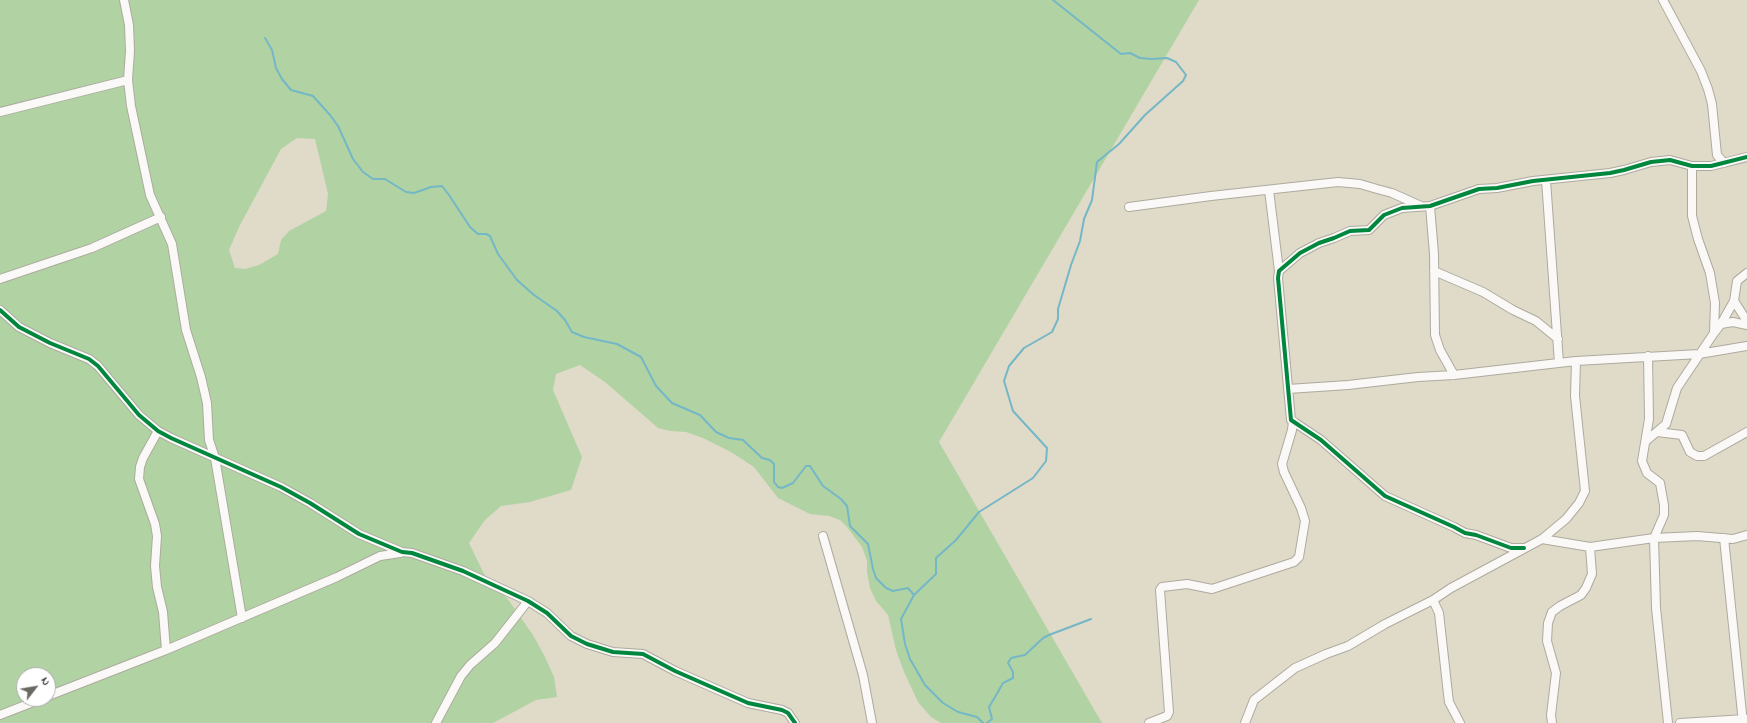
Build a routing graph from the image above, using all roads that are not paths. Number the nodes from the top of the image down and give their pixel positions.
1 (124, 0) edge
2 (1663, 0) edge
3 (128, 80) junction
4 (0, 112) edge
5 (1747, 157) edge
6 (1724, 163) junction
7 (1692, 166) junction
8 (1546, 180) junction
9 (1269, 190) junction
10 (1129, 207) dead end
11 (1427, 207) junction
12 (161, 217) junction
13 (1279, 271) junction
14 (1434, 271) junction
15 (1747, 273) edge
16 (0, 279) edge
17 (1734, 301) junction
18 (0, 310) edge
19 (1747, 321) edge
20 (1722, 324) junction
21 (1747, 324) edge
22 (1714, 333) junction
23 (1558, 339) junction
24 (1747, 346) edge
25 (1699, 354) junction
26 (1648, 356) junction
27 (1576, 361) junction
28 (1559, 363) junction
29 (1454, 375) junction
30 (1288, 389) junction
31 (1293, 421) junction
32 (158, 431) junction
33 (1657, 432) junction
34 (1747, 432) edge
35 (1646, 441) junction
36 (214, 458) junction
37 (1747, 535) edge
38 (823, 536) dead end
39 (1654, 538) junction
40 (1724, 538) junction
41 (1542, 539) junction
42 (1590, 547) junction
43 (1524, 548) junction
44 (402, 552) junction
45 (528, 600) junction
46 (1433, 600) junction
47 (242, 618) junction
48 (166, 650) junction
49 (56, 693) edge
50 (21, 707) edge
51 (0, 716) edge
52 (1744, 720) edge
53 (436, 723) edge
54 (795, 723) edge
55 (872, 723) edge
56 (1149, 723) edge
57 (1244, 723) edge
58 (1460, 723) edge
59 (1552, 723) edge
60 (1668, 723) edge
61 (1680, 723) edge

1 - 3 street
2 - 6 street
3 - 4 street
3 - 12 street
5 - 6 street
6 - 7 street
7 - 8 street
7 - 22 street
8 - 11 street
8 - 23 street
9 - 10 street
9 - 11 street
9 - 13 street
11 - 13 street
11 - 14 street
12 - 16 street
12 - 36 street
13 - 30 street
14 - 23 street
14 - 29 street
15 - 17 street
17 - 19 street
17 - 20 street
18 - 32 street
20 - 21 street
20 - 22 street
22 - 25 street
23 - 28 street
24 - 25 street
25 - 26 street
25 - 33 street
26 - 27 street
26 - 35 street
27 - 28 street
27 - 41 street
28 - 29 street
29 - 30 street
30 - 31 street
31 - 43 street
31 - 56 street
32 - 36 street
32 - 48 street
33 - 34 street
33 - 35 street
35 - 39 street
36 - 44 street
36 - 47 street
37 - 40 street
38 - 55 street
39 - 40 street
39 - 42 street
39 - 60 street
40 - 52 street
41 - 42 street
41 - 43 street
42 - 59 street
43 - 46 street
44 - 45 street
44 - 47 street
45 - 53 street
45 - 54 street
46 - 57 street
46 - 58 street
47 - 48 street
48 - 49 street
50 - 51 street
52 - 61 street

